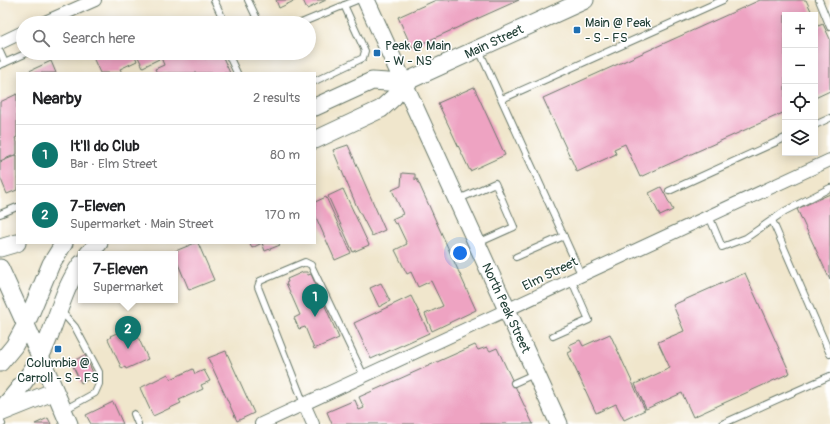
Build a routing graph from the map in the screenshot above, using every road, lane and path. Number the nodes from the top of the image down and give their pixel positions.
1 (95, 0) edge
2 (214, 0) edge
3 (248, 0) edge
4 (357, 0) edge
5 (366, 0) edge
6 (585, 0) edge
7 (723, 0) edge
8 (818, 0) edge
9 (344, 5) junction
10 (69, 16) edge
11 (222, 16) edge
12 (256, 16) edge
13 (316, 17) edge
14 (830, 27) edge
15 (16, 35) edge
16 (0, 43) edge
17 (479, 49) junction
18 (0, 52) edge
19 (16, 58) edge
20 (231, 60) edge
21 (2, 64) edge
22 (237, 72) edge
23 (316, 81) edge
24 (403, 83) junction
25 (502, 99) junction
26 (316, 107) edge
27 (830, 118) edge
28 (818, 124) edge
29 (782, 139) edge
30 (316, 140) edge
31 (830, 160) edge
32 (830, 188) edge
33 (669, 191) dead end
34 (456, 200) junction
35 (16, 207) edge
36 (0, 214) edge
37 (709, 216) junction
38 (772, 220) junction
39 (564, 236) junction
40 (16, 243) edge
41 (476, 243) junction
42 (63, 244) edge
43 (0, 248) edge
44 (516, 257) dead end
45 (0, 268) edge
46 (78, 269) edge
47 (576, 276) junction
48 (59, 309) junction
49 (506, 310) junction
50 (26, 324) junction
51 (553, 336) dead end
52 (830, 354) edge
53 (40, 356) junction
54 (0, 363) edge
55 (535, 373) junction
56 (364, 376) junction
57 (830, 376) edge
58 (514, 383) dead end
59 (55, 391) junction
60 (304, 404) junction
61 (0, 412) edge
62 (134, 414) dead end
63 (66, 417) edge
64 (0, 420) edge
65 (2, 424) edge
66 (138, 424) edge
67 (261, 424) edge
68 (313, 424) edge
69 (559, 424) edge
70 (722, 424) edge

1 - 10 street
2 - 11 lane
3 - 12 lane
4 - 9 lane
5 - 24 main road, North Peak Street
6 - 17 main road, Main Street
7 - 25 lane
8 - 14 lane
9 - 13 lane
9 - 23 lane
15 - 16 street
17 - 24 main road, Main Street
17 - 25 lane
18 - 21 lane
19 - 21 lane
20 - 22 lane
24 - 26 main road, Main Street
24 - 30 main road
24 - 34 main road, North Peak Street
25 - 39 lane
27 - 28 lane
29 - 33 lane
31 - 37 street, Elm Street
32 - 38 lane
34 - 41 main road, North Peak Street
34 - 41 lane
35 - 36 lane
37 - 38 lane
37 - 47 street, Elm Street
38 - 52 lane
39 - 44 lane
39 - 47 lane
40 - 43 main road
41 - 49 main road, North Peak Street
42 - 50 main road
45 - 50 main road
46 - 48 main road
47 - 49 street, Elm Street
47 - 51 lane
48 - 53 main road
48 - 63 lane
49 - 55 main road, North Peak Street
49 - 56 street, Elm Street
50 - 53 main road
50 - 54 main road
53 - 59 main road
53 - 61 main road
55 - 58 lane
55 - 69 main road, North Peak Street
56 - 60 street, Elm Street
56 - 60 lane
57 - 70 lane
59 - 61 main road
59 - 63 main road
60 - 67 street, Elm Street
60 - 68 street
62 - 66 lane
64 - 65 lane

